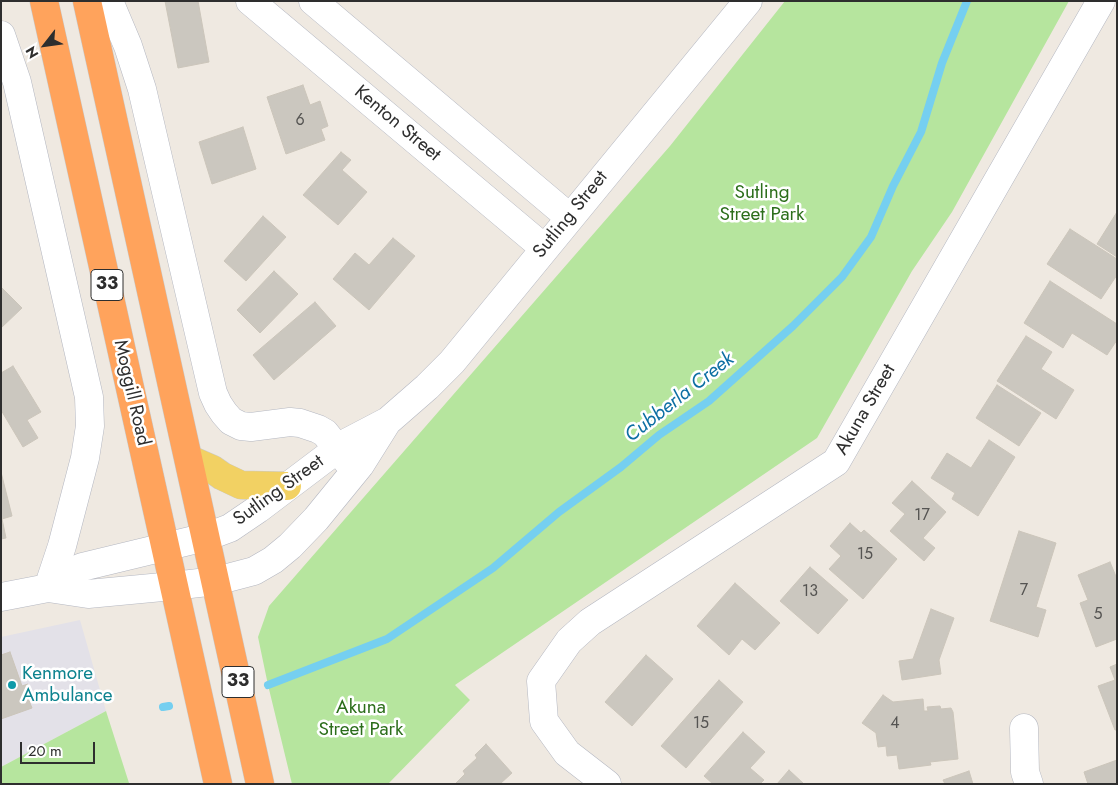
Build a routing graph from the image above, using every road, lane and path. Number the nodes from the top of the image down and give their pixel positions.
1 (44, 1) edge
2 (87, 1) edge
3 (109, 1) edge
4 (250, 1) edge
5 (314, 1) edge
6 (748, 1) edge
7 (1101, 1) edge
8 (1, 36) edge
9 (569, 217) junction
10 (544, 248) junction
11 (388, 421) junction
12 (338, 448) junction
13 (189, 459) junction
14 (355, 471) junction
15 (287, 486) junction
16 (206, 537) junction
17 (165, 547) junction
18 (216, 581) junction
19 (173, 586) junction
20 (48, 588) junction
21 (1, 597) edge
22 (1024, 728) dead end
23 (218, 784) edge
24 (260, 784) edge
25 (607, 784) edge
26 (1030, 784) edge

1 - 17 highway, Moggill Road / 33
2 - 13 highway, 33
3 - 12 street
4 - 10 street, Kenton Street
5 - 9 street
6 - 9 street, Sutling Street
7 - 25 street, Akuna Street
8 - 20 street
9 - 10 street, Sutling Street
10 - 11 street, Sutling Street
11 - 12 street, Sutling Street
11 - 14 street, Sutling Street
12 - 14 street
12 - 15 street, Sutling Street
13 - 15 main road
13 - 16 highway, 33
14 - 18 street, Sutling Street
15 - 16 street, Sutling Street
16 - 17 street, Sutling Street
16 - 18 highway, 33
17 - 19 highway, Moggill Road / 33
17 - 20 street, Sutling Street
18 - 19 street, Sutling Street
18 - 24 highway, 33
19 - 20 street, Sutling Street
19 - 23 highway, Moggill Road / 33
20 - 21 street
22 - 26 street

